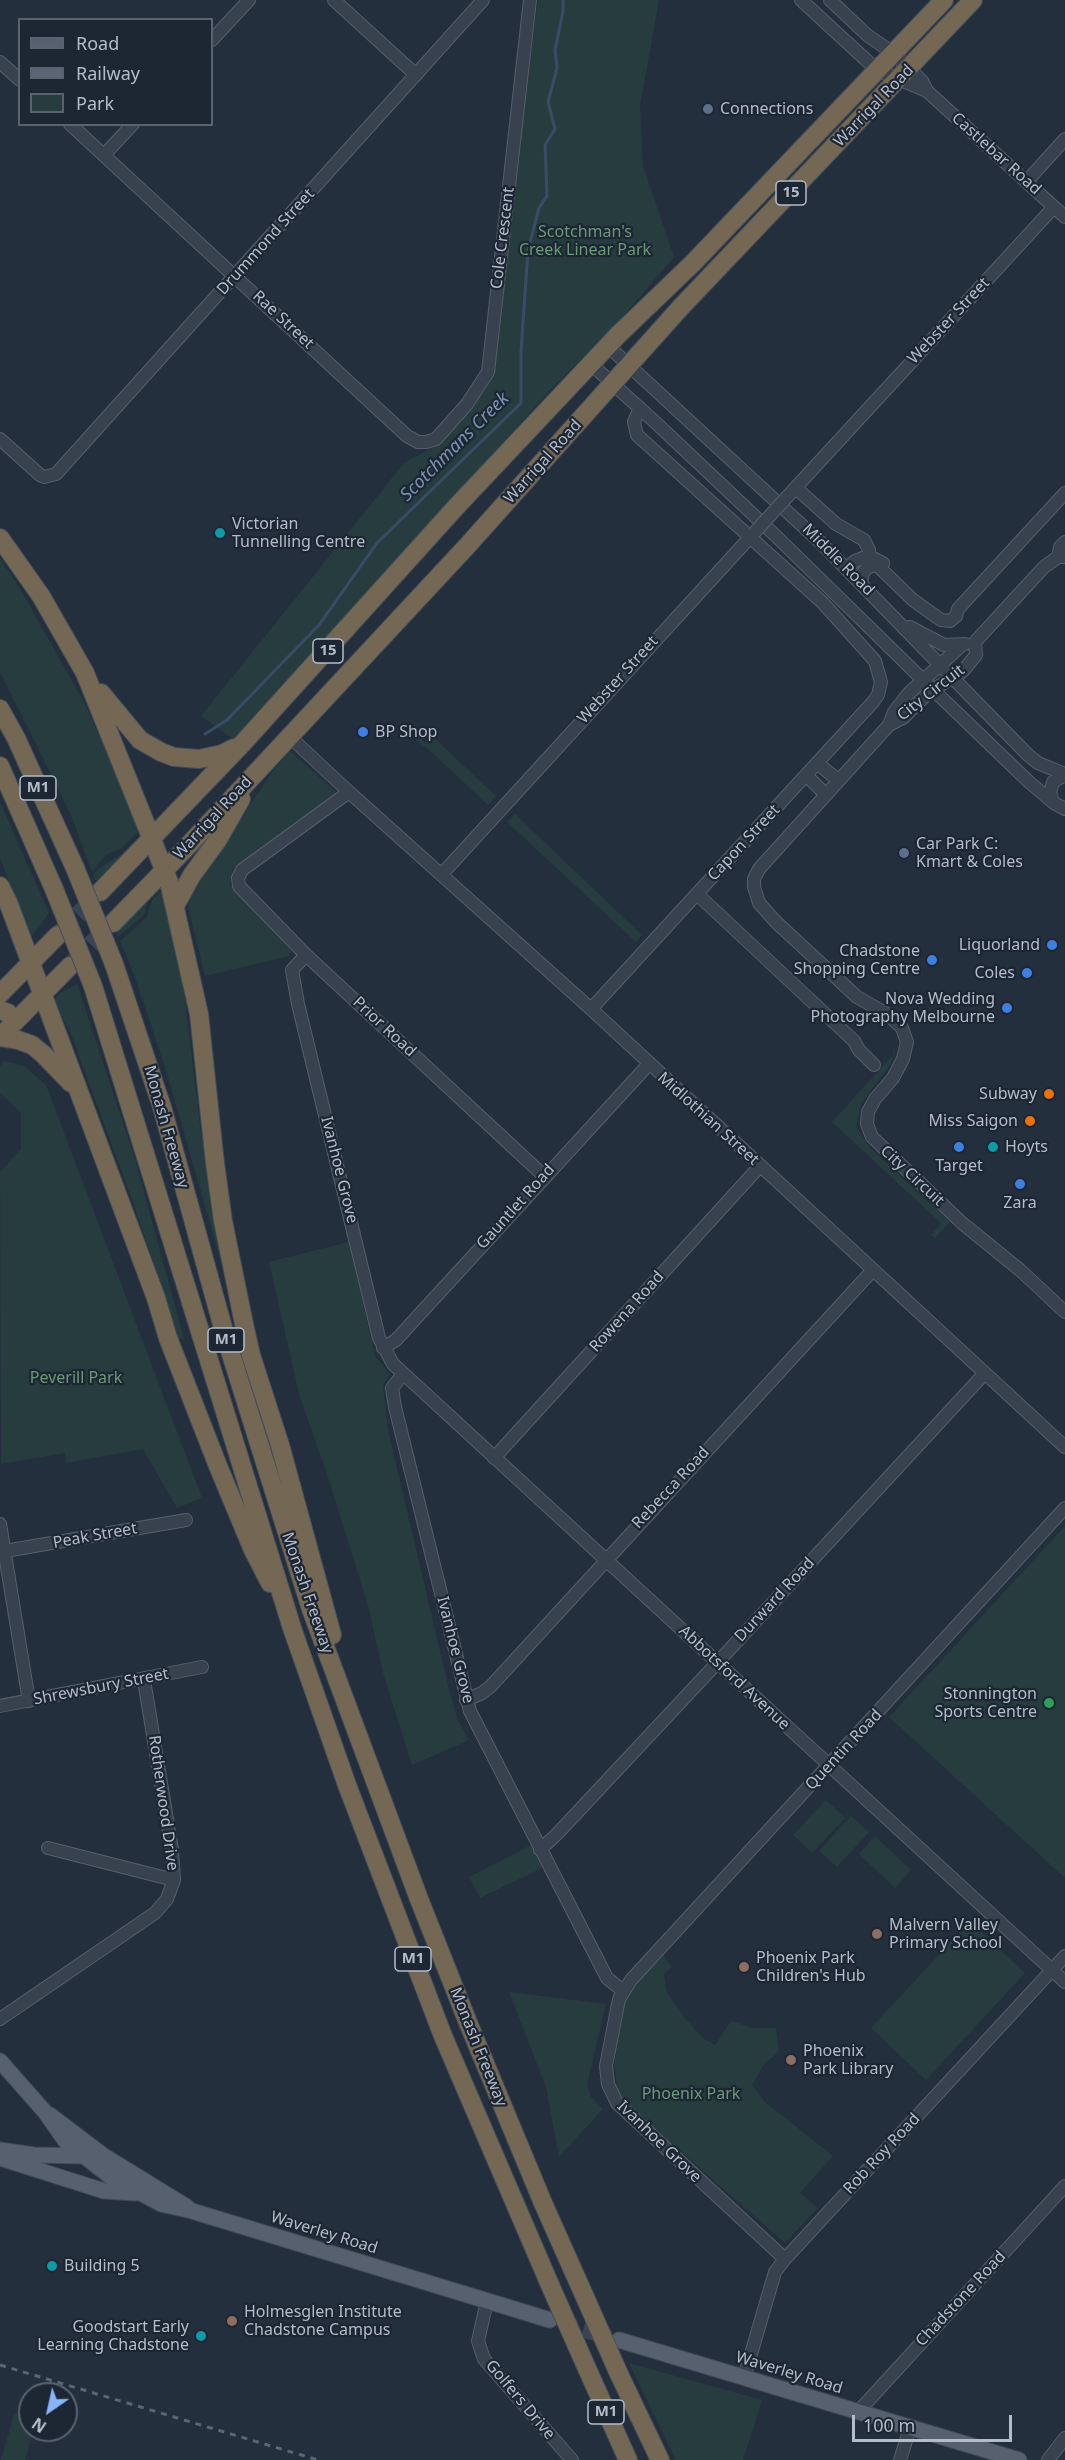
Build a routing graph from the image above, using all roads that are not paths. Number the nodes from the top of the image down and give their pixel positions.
1 (249, 0) edge
2 (334, 0) edge
3 (483, 0) edge
4 (530, 0) edge
5 (801, 0) edge
6 (830, 0) edge
7 (944, 0) edge
8 (973, 0) edge
9 (213, 39) edge
10 (893, 53) junction
11 (0, 62) edge
12 (877, 70) junction
13 (905, 73) junction
14 (416, 75) junction
15 (18, 78) edge
16 (72, 126) edge
17 (131, 126) edge
18 (1065, 139) edge
19 (104, 155) junction
20 (1027, 181) junction
21 (1054, 207) junction
22 (1065, 217) edge
23 (236, 276) junction
24 (608, 346) junction
25 (591, 364) junction
26 (629, 366) junction
27 (613, 384) junction
28 (640, 408) junction
29 (0, 439) edge
30 (418, 442) joint
31 (791, 493) junction
32 (1065, 493) edge
33 (752, 535) junction
34 (0, 538) edge
35 (1065, 542) edge
36 (1061, 557) edge
37 (867, 560) junction
38 (847, 568) junction
39 (861, 582) junction
40 (895, 618) junction
41 (969, 643) junction
42 (940, 665) junction
43 (85, 673) junction
44 (954, 678) junction
45 (921, 680) junction
46 (933, 690) junction
47 (0, 709) edge
48 (889, 725) junction
49 (290, 736) junction
50 (242, 744) junction
51 (817, 763) junction
52 (0, 766) edge
53 (255, 774) junction
54 (806, 775) junction
55 (1065, 775) edge
56 (838, 780) junction
57 (349, 792) junction
58 (825, 794) junction
59 (1060, 806) edge
60 (153, 838) junction
61 (164, 870) junction
62 (442, 874) junction
63 (0, 886) edge
64 (100, 892) tunnel mouth
65 (697, 894) junction
66 (176, 904) junction
67 (113, 923) tunnel mouth
68 (58, 935) tunnel mouth
69 (306, 955) junction
70 (30, 964) junction
71 (70, 966) tunnel mouth
72 (0, 994) edge
73 (41, 995) junction
74 (0, 1010) edge
75 (591, 1010) junction
76 (16, 1021) junction
77 (0, 1037) edge
78 (648, 1065) junction
79 (874, 1065) dead end
80 (77, 1089) junction
81 (760, 1166) junction
82 (544, 1176) junction
83 (872, 1270) junction
84 (1065, 1312) edge
85 (383, 1348) junction
86 (403, 1374) junction
87 (984, 1374) junction
88 (1065, 1447) edge
89 (494, 1458) junction
90 (1065, 1508) edge
91 (186, 1520) dead end
92 (0, 1524) edge
93 (5, 1551) junction
94 (606, 1560) junction
95 (292, 1628) junction
96 (718, 1662) junction
97 (202, 1667) dead end
98 (144, 1680) junction
99 (466, 1700) junction
100 (29, 1701) junction
101 (0, 1706) edge
102 (350, 1713) junction
103 (830, 1766) junction
104 (48, 1848) dead end
105 (540, 1850) junction
106 (174, 1880) junction
107 (1065, 1956) edge
108 (1052, 1970) junction
109 (1065, 1982) edge
110 (623, 1991) junction
111 (0, 2019) edge
112 (0, 2061) edge
113 (45, 2112) junction
114 (0, 2150) edge
115 (82, 2156) junction
116 (104, 2156) junction
117 (0, 2158) edge
118 (1065, 2186) edge
119 (138, 2193) junction
120 (192, 2211) junction
121 (784, 2259) junction
122 (487, 2301) junction
123 (550, 2320) tunnel mouth
124 (619, 2340) tunnel mouth
125 (744, 2378) junction
126 (857, 2413) junction
127 (910, 2428) junction
128 (1065, 2438) edge
129 (572, 2460) edge
130 (628, 2460) edge
131 (660, 2460) edge
132 (900, 2460) edge
133 (1019, 2460) edge
134 (1048, 2460) edge

1 - 9 street
2 - 14 street
3 - 14 street, Drummond Street
4 - 30 street, Cole Crescent
5 - 12 street
6 - 10 street, Castlebar Road
7 - 10 highway, Warrigal Road / 15
8 - 13 highway, Warrigal Road / 15
10 - 12 highway, Warrigal Road / 15
10 - 13 street, Castlebar Road
11 - 15 street
12 - 13 street
12 - 24 highway, Warrigal Road / 15
13 - 20 street, Castlebar Road
13 - 26 highway, Warrigal Road / 15
14 - 23 street, Drummond Street
16 - 19 street, Rae Street
17 - 19 street
18 - 20 street
19 - 23 street, Rae Street
20 - 21 street, Castlebar Road
21 - 22 street, Castlebar Road
21 - 31 street, Webster Street
23 - 29 street, Drummond Street
23 - 30 street, Rae Street
24 - 25 highway, Warrigal Road / 15
24 - 26 street, Middle Road
25 - 27 street, Middle Road
25 - 50 highway, Warrigal Road / 15
26 - 27 highway, Warrigal Road / 15
26 - 38 street, Middle Road
27 - 28 street, Middle Road
27 - 49 highway, Warrigal Road / 15
28 - 33 street
28 - 45 street, Middle Road
31 - 33 street, Webster Street, bridge
31 - 37 street
32 - 37 street
33 - 51 street, Capon Street
33 - 62 street, Webster Street
34 - 43 highway
35 - 36 street
36 - 41 street
37 - 38 street
37 - 39 street
38 - 39 street, Middle Road
39 - 40 street, Middle Road
40 - 41 street
40 - 42 street, Middle Road
41 - 42 street, City Circuit
41 - 44 street, City Circuit
42 - 44 street, Middle Road
42 - 45 street, City Circuit
43 - 50 highway
43 - 60 highway
44 - 46 street, City Circuit
44 - 55 street, Middle Road
45 - 46 street, Middle Road
45 - 48 street, City Circuit
46 - 48 street, City Circuit
46 - 59 street, Middle Road
47 - 102 highway, Monash Freeway / M1, bridge
48 - 56 street, City Circuit
49 - 53 highway, Warrigal Road / 15
49 - 57 street, Midlothian Street
50 - 60 highway, Warrigal Road / 15
51 - 54 street, Capon Street
51 - 56 street
52 - 95 highway, Monash Freeway / M1, bridge
53 - 61 highway, Warrigal Road / 15
53 - 66 highway
54 - 58 street
54 - 65 street, Capon Street
55 - 59 street
56 - 58 street, City Circuit
57 - 62 street, Midlothian Street
57 - 69 street, Prior Road
58 - 84 street, City Circuit
60 - 61 highway
60 - 64 highway, Warrigal Road / 15
61 - 66 highway
61 - 67 highway, Warrigal Road / 15
62 - 75 street, Midlothian Street
63 - 70 highway
65 - 75 street, Capon Street
65 - 79 street
66 - 102 highway
68 - 70 highway
69 - 82 street, Prior Road
69 - 85 street, Ivanhoe Grove
70 - 72 highway
70 - 73 highway
71 - 73 highway
73 - 76 highway
73 - 80 highway
74 - 76 highway
75 - 78 street, Midlothian Street
76 - 77 highway
77 - 80 highway
78 - 81 street, Midlothian Street
78 - 82 street, Gauntlet Road
80 - 95 highway
81 - 83 street, Midlothian Street
81 - 89 street, Rowena Road
82 - 85 street, Gauntlet Road
83 - 87 street, Midlothian Street
83 - 94 street, Rebecca Road
85 - 86 street, Ivanhoe Grove
86 - 89 street, Abbotsford Avenue
86 - 99 street, Ivanhoe Grove
87 - 88 street, Midlothian Street
87 - 96 street, Durward Road
89 - 94 street, Abbotsford Avenue
90 - 103 street, Quentin Road
91 - 93 street, Peak Street
92 - 93 street
93 - 100 street
94 - 96 street, Abbotsford Avenue
94 - 99 street, Rebecca Road
95 - 130 highway, Monash Freeway / M1, bridge
96 - 103 street, Abbotsford Avenue
96 - 105 street, Durward Road
97 - 98 street, Shrewsbury Street
98 - 100 street, Shrewsbury Street
98 - 106 street, Rotherwood Drive
99 - 105 street, Ivanhoe Grove
100 - 101 street, Shrewsbury Street
102 - 131 highway, Monash Freeway / M1, bridge
103 - 108 street, Abbotsford Avenue
103 - 110 street, Quentin Road
104 - 106 street
105 - 110 street, Ivanhoe Grove
106 - 111 street, Rotherwood Drive
107 - 108 street, Rob Roy Road
108 - 109 street, Abbotsford Avenue
108 - 121 street, Rob Roy Road
110 - 121 street, Ivanhoe Grove
112 - 113 main road, Waverley Road
113 - 115 main road, Waverley Road
113 - 116 main road, Waverley Road
114 - 115 main road
115 - 116 main road
115 - 119 main road, Waverley Road
116 - 120 main road, Waverley Road
117 - 119 main road
118 - 126 street, Chadstone Road
119 - 120 main road, Waverley Road
120 - 122 main road, Waverley Road
121 - 125 street, Rob Roy Road
122 - 123 main road, Waverley Road
122 - 129 street, Golfers Drive
124 - 125 main road, Waverley Road
125 - 126 main road, Waverley Road
126 - 127 main road, Waverley Road
127 - 132 street
127 - 133 main road, Waverley Road
128 - 134 street

